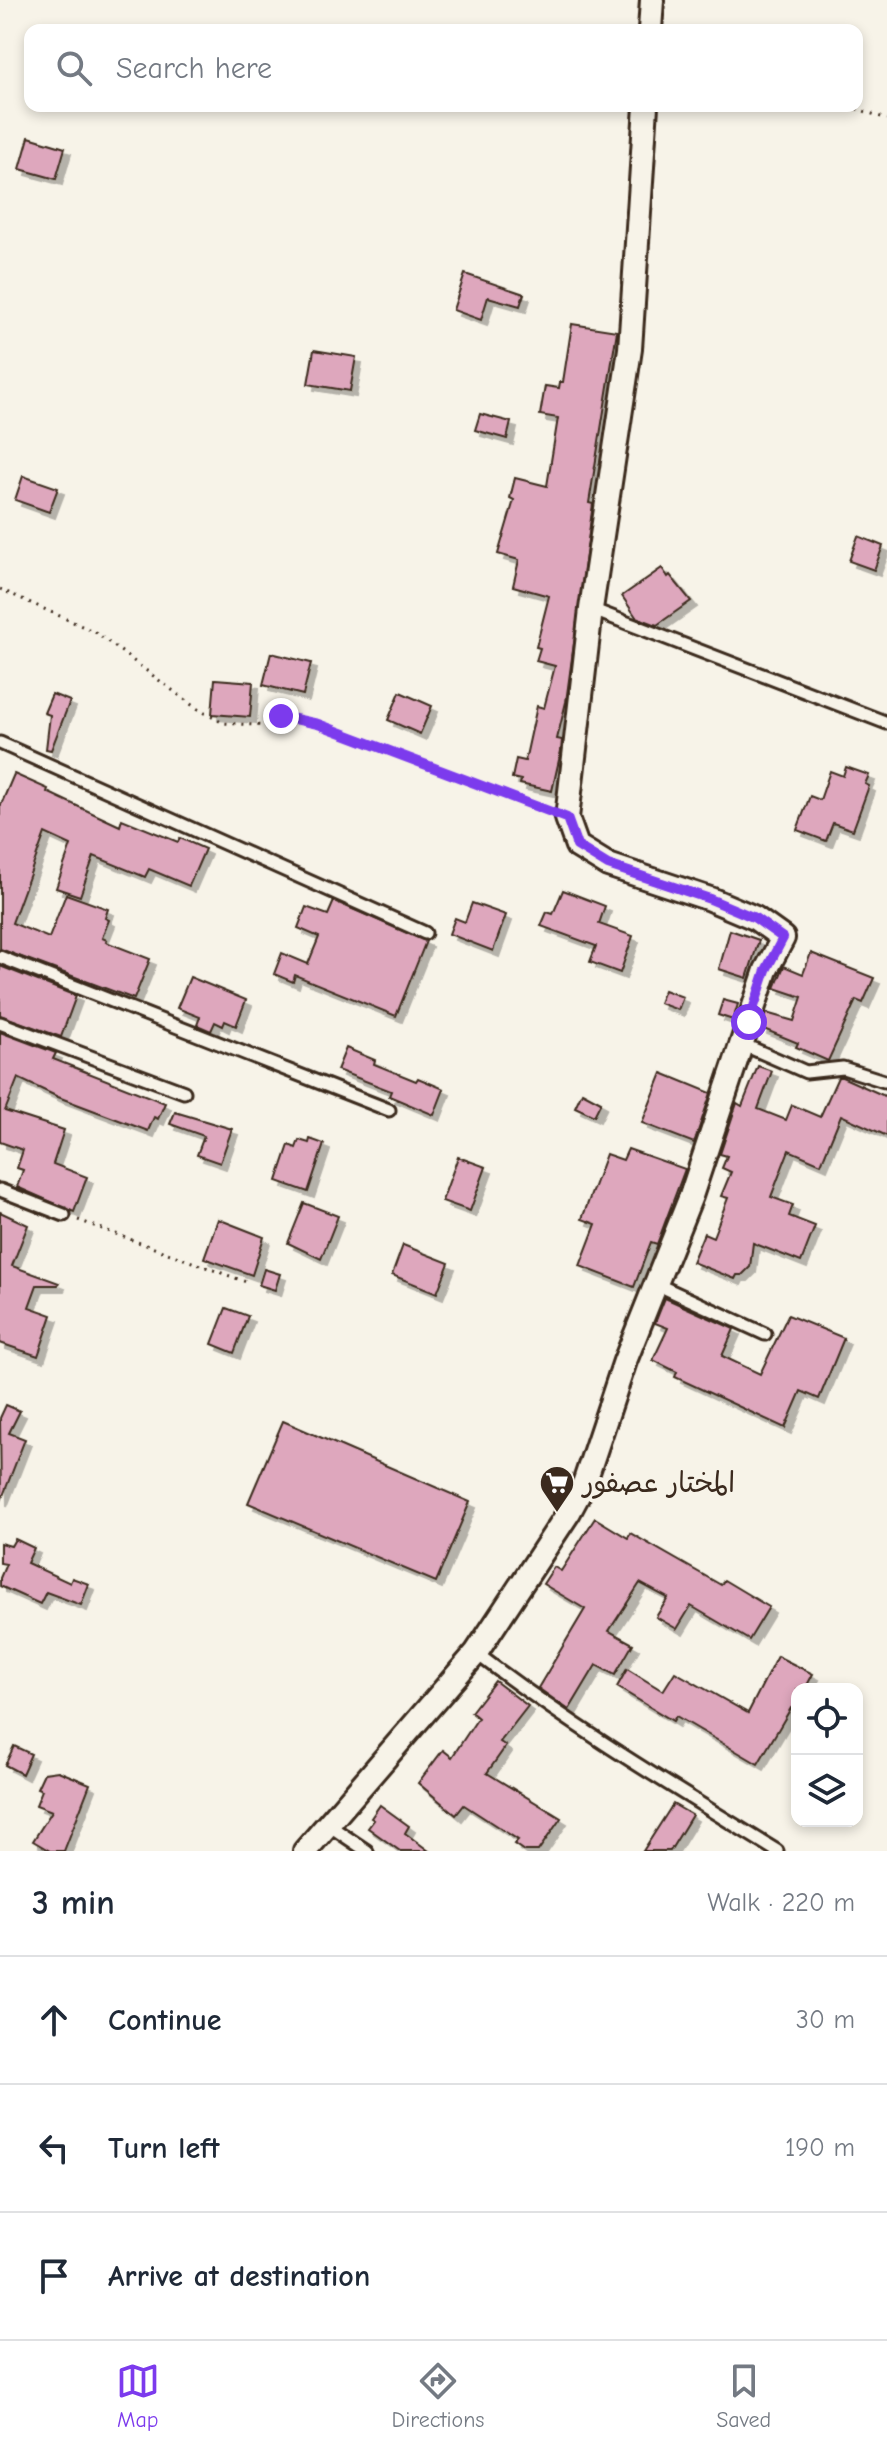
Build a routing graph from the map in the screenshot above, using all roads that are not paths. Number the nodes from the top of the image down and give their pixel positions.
1 (652, 0) edge
2 (650, 24) edge
3 (646, 112) edge
4 (591, 609) junction
5 (887, 723) edge
6 (0, 743) edge
7 (425, 933) dead end
8 (0, 957) edge
9 (0, 1023) edge
10 (742, 1044) junction
11 (884, 1081) dead end
12 (184, 1092) dead end
13 (389, 1110) dead end
14 (0, 1190) edge
15 (64, 1215) road end
16 (656, 1284) junction
17 (765, 1334) dead end
18 (476, 1653) junction
19 (327, 1824) junction
20 (305, 1851) edge
21 (367, 1851) edge
22 (777, 1851) edge

1 - 2 street
3 - 4 street
4 - 5 lane
4 - 10 street
6 - 7 lane
8 - 13 lane
9 - 12 lane
10 - 11 lane
10 - 16 street
14 - 15 lane
16 - 17 lane
16 - 18 street
18 - 19 street
18 - 22 lane
19 - 20 street
19 - 21 lane

